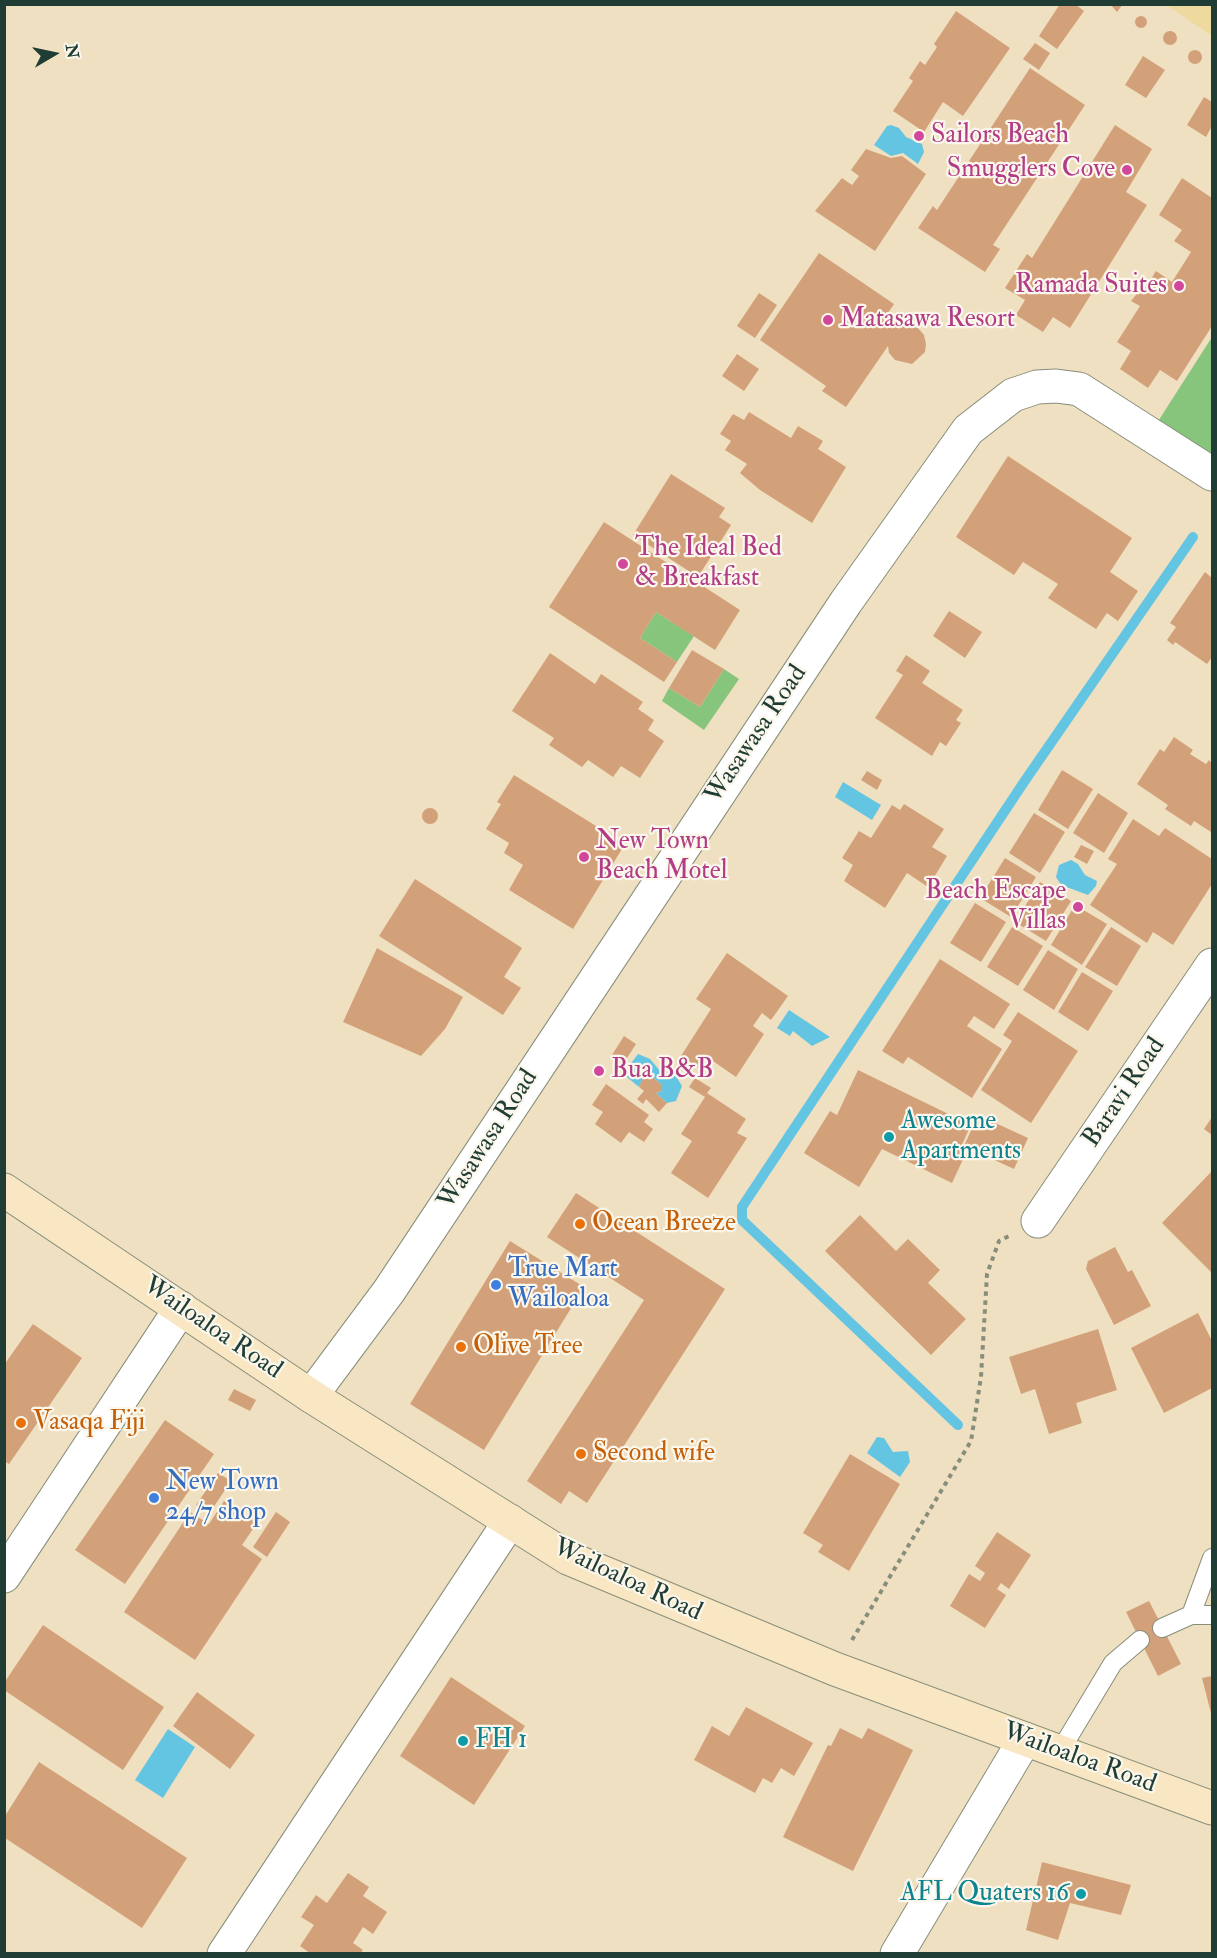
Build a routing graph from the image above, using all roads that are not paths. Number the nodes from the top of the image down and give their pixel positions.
1 (1212, 474) edge
2 (1212, 965) edge
3 (4, 1190) edge
4 (1038, 1221) road end
5 (181, 1308) junction
6 (311, 1396) junction
7 (510, 1521) junction
8 (1212, 1558) edge
9 (4, 1576) edge
10 (1191, 1615) junction
11 (1212, 1615) edge
12 (1162, 1628) dead end
13 (1140, 1640) dead end
14 (1025, 1739) junction
15 (1060, 1751) junction
16 (1212, 1808) edge
17 (224, 1953) edge
18 (897, 1953) edge

1 - 6 street, Wasawasa Road
2 - 4 street, Baravi Road
3 - 5 main road, Wailoaloa Road
5 - 6 main road, Wailoaloa Road
5 - 9 street
6 - 7 main road, Wailoaloa Road
7 - 14 main road, Wailoaloa Road
7 - 17 street
8 - 10 lane
10 - 11 lane
10 - 12 lane
13 - 15 lane
14 - 15 main road, Wailoaloa Road
14 - 18 street
15 - 16 main road, Wailoaloa Road

